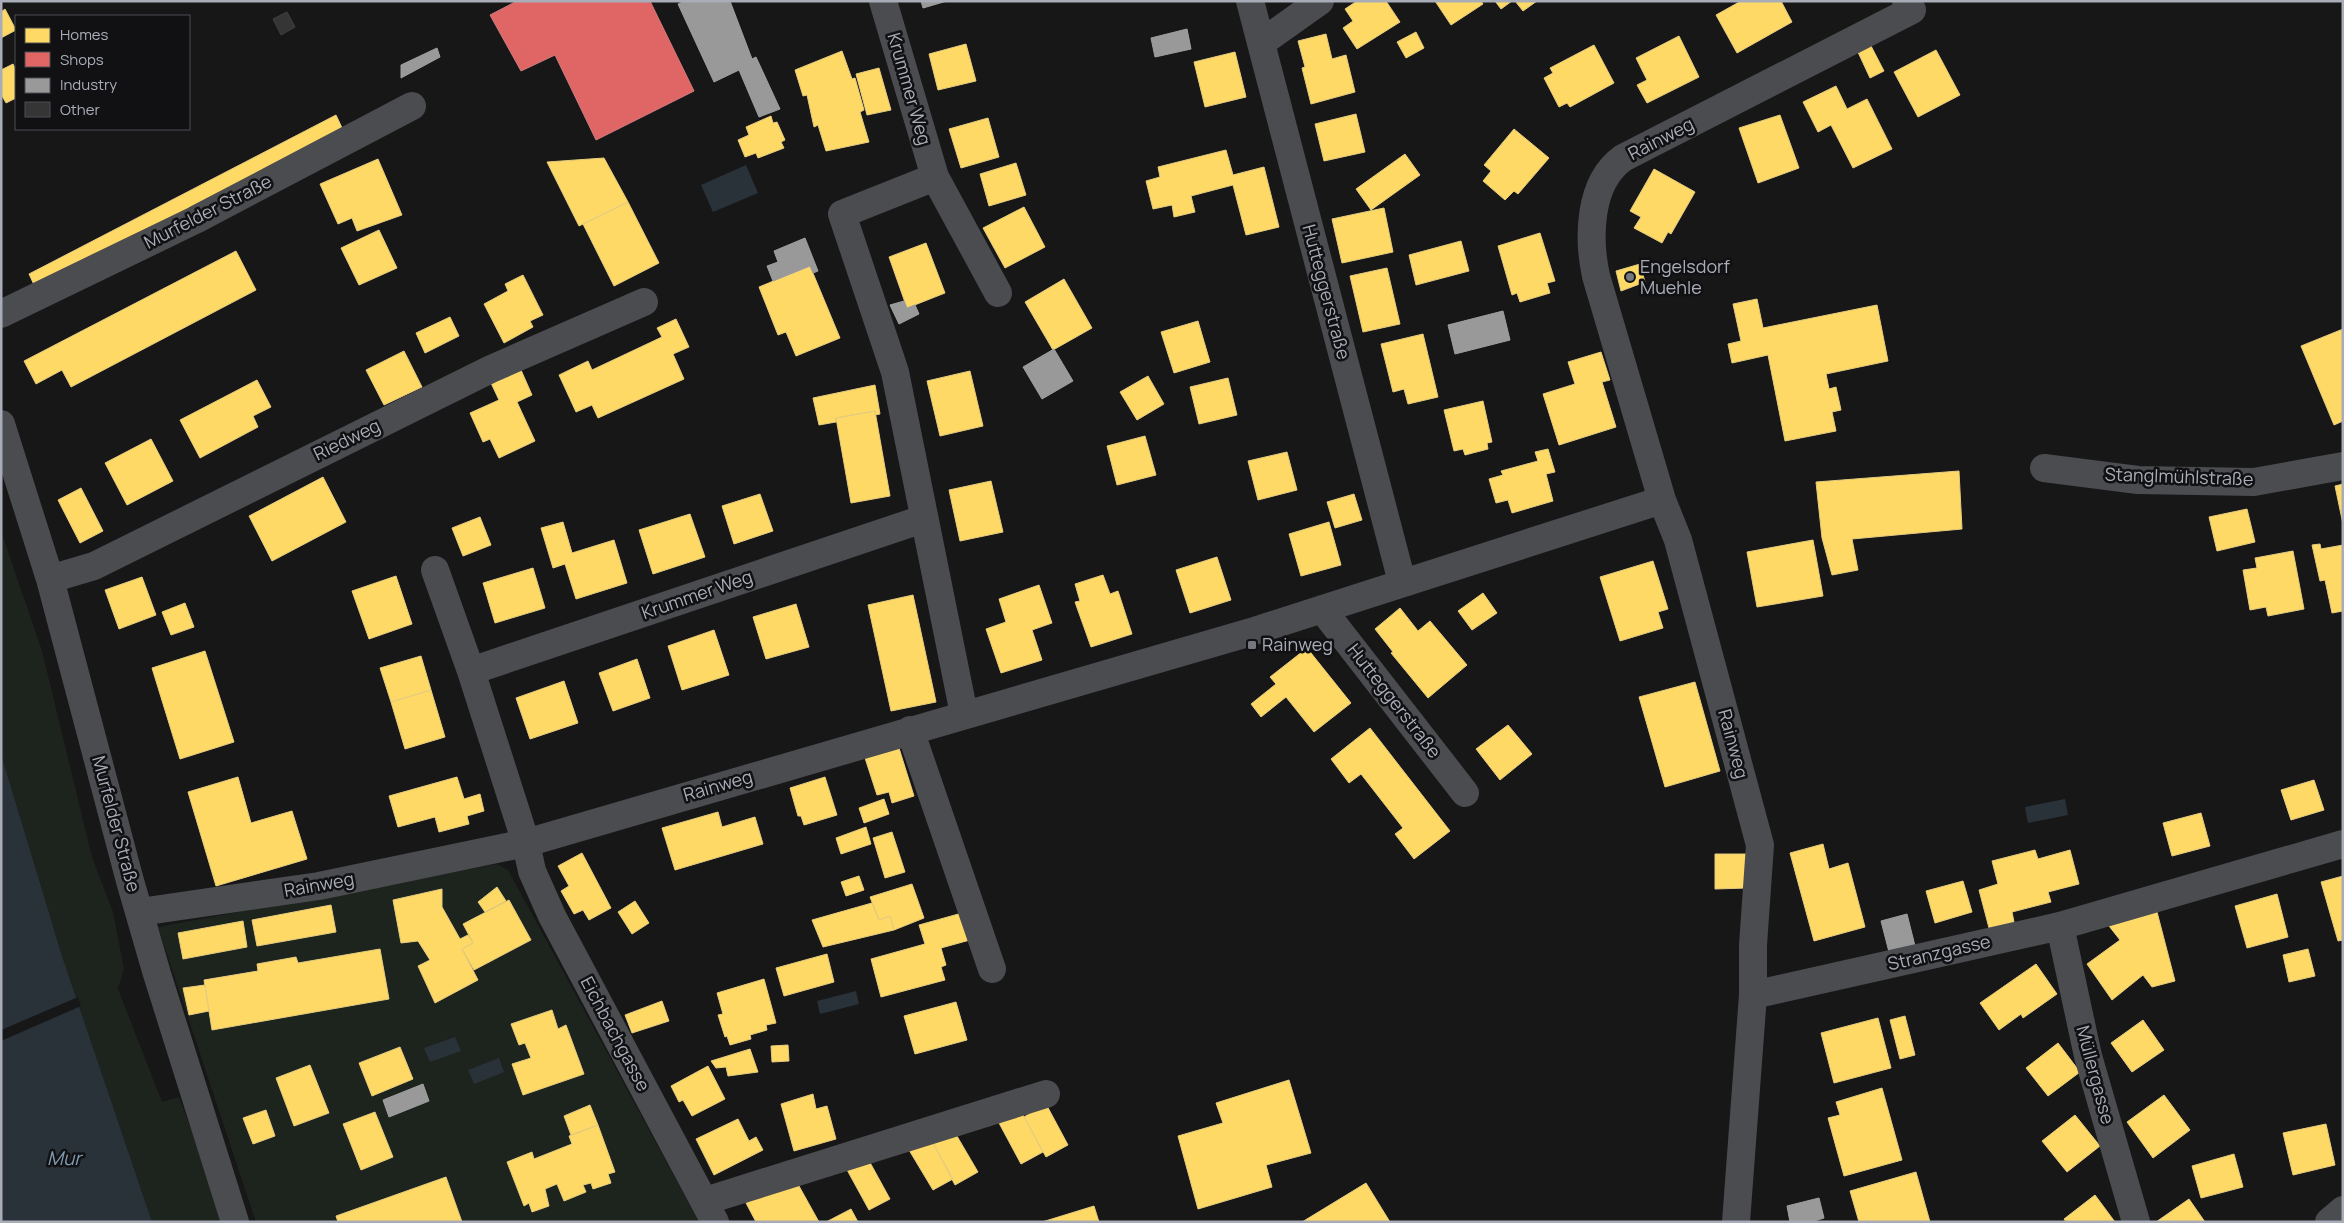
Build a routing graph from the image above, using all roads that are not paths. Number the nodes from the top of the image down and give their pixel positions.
1 (883, 1) edge
2 (1250, 1) edge
3 (1320, 1) edge
4 (1909, 6) edge
5 (1261, 43) junction
6 (412, 106) dead end
7 (935, 177) junction
8 (998, 293) dead end
9 (644, 302) dead end
10 (1, 314) edge
11 (1, 424) edge
12 (2343, 466) edge
13 (2044, 468) dead end
14 (1662, 500) junction
15 (924, 519) junction
16 (435, 570) dead end
17 (50, 578) junction
18 (1402, 582) junction
19 (1322, 609) junction
20 (471, 671) junction
21 (964, 714) junction
22 (910, 730) junction
23 (1465, 793) dead end
24 (526, 843) junction
25 (2343, 844) edge
26 (140, 912) junction
27 (2060, 926) junction
28 (992, 969) dead end
29 (1753, 995) junction
30 (1046, 1094) dead end
31 (2343, 1210) edge
32 (710, 1212) edge
33 (235, 1222) edge
34 (1736, 1222) edge
35 (2136, 1222) edge
36 (2330, 1222) edge

1 - 7 street, Krummer Weg
2 - 5 street, Hutteggerstraße
3 - 5 street
4 - 14 street, Rainweg
5 - 18 street, Hutteggerstraße
6 - 10 street, Murfelder Straße
7 - 8 street, Krummer Weg
7 - 15 street
9 - 17 street, Riedweg
11 - 17 street, Murfelder Straße
12 - 13 street, Stanglmühlstraße
14 - 18 street, Rainweg
14 - 29 street, Rainweg
15 - 20 street, Krummer Weg
15 - 21 street
16 - 20 street
17 - 26 street, Murfelder Straße
18 - 19 street, Rainweg
19 - 21 street, Rainweg
19 - 23 street, Hutteggerstraße
20 - 24 street
21 - 22 street, Rainweg
22 - 24 street, Rainweg
22 - 28 street
24 - 26 street, Rainweg
24 - 32 street, Eichbachgasse
25 - 27 street, Stranzgasse
26 - 33 street, Murfelder Straße
27 - 29 street, Stranzgasse
27 - 35 street, Müllergasse
29 - 34 street
30 - 32 street
31 - 36 street

